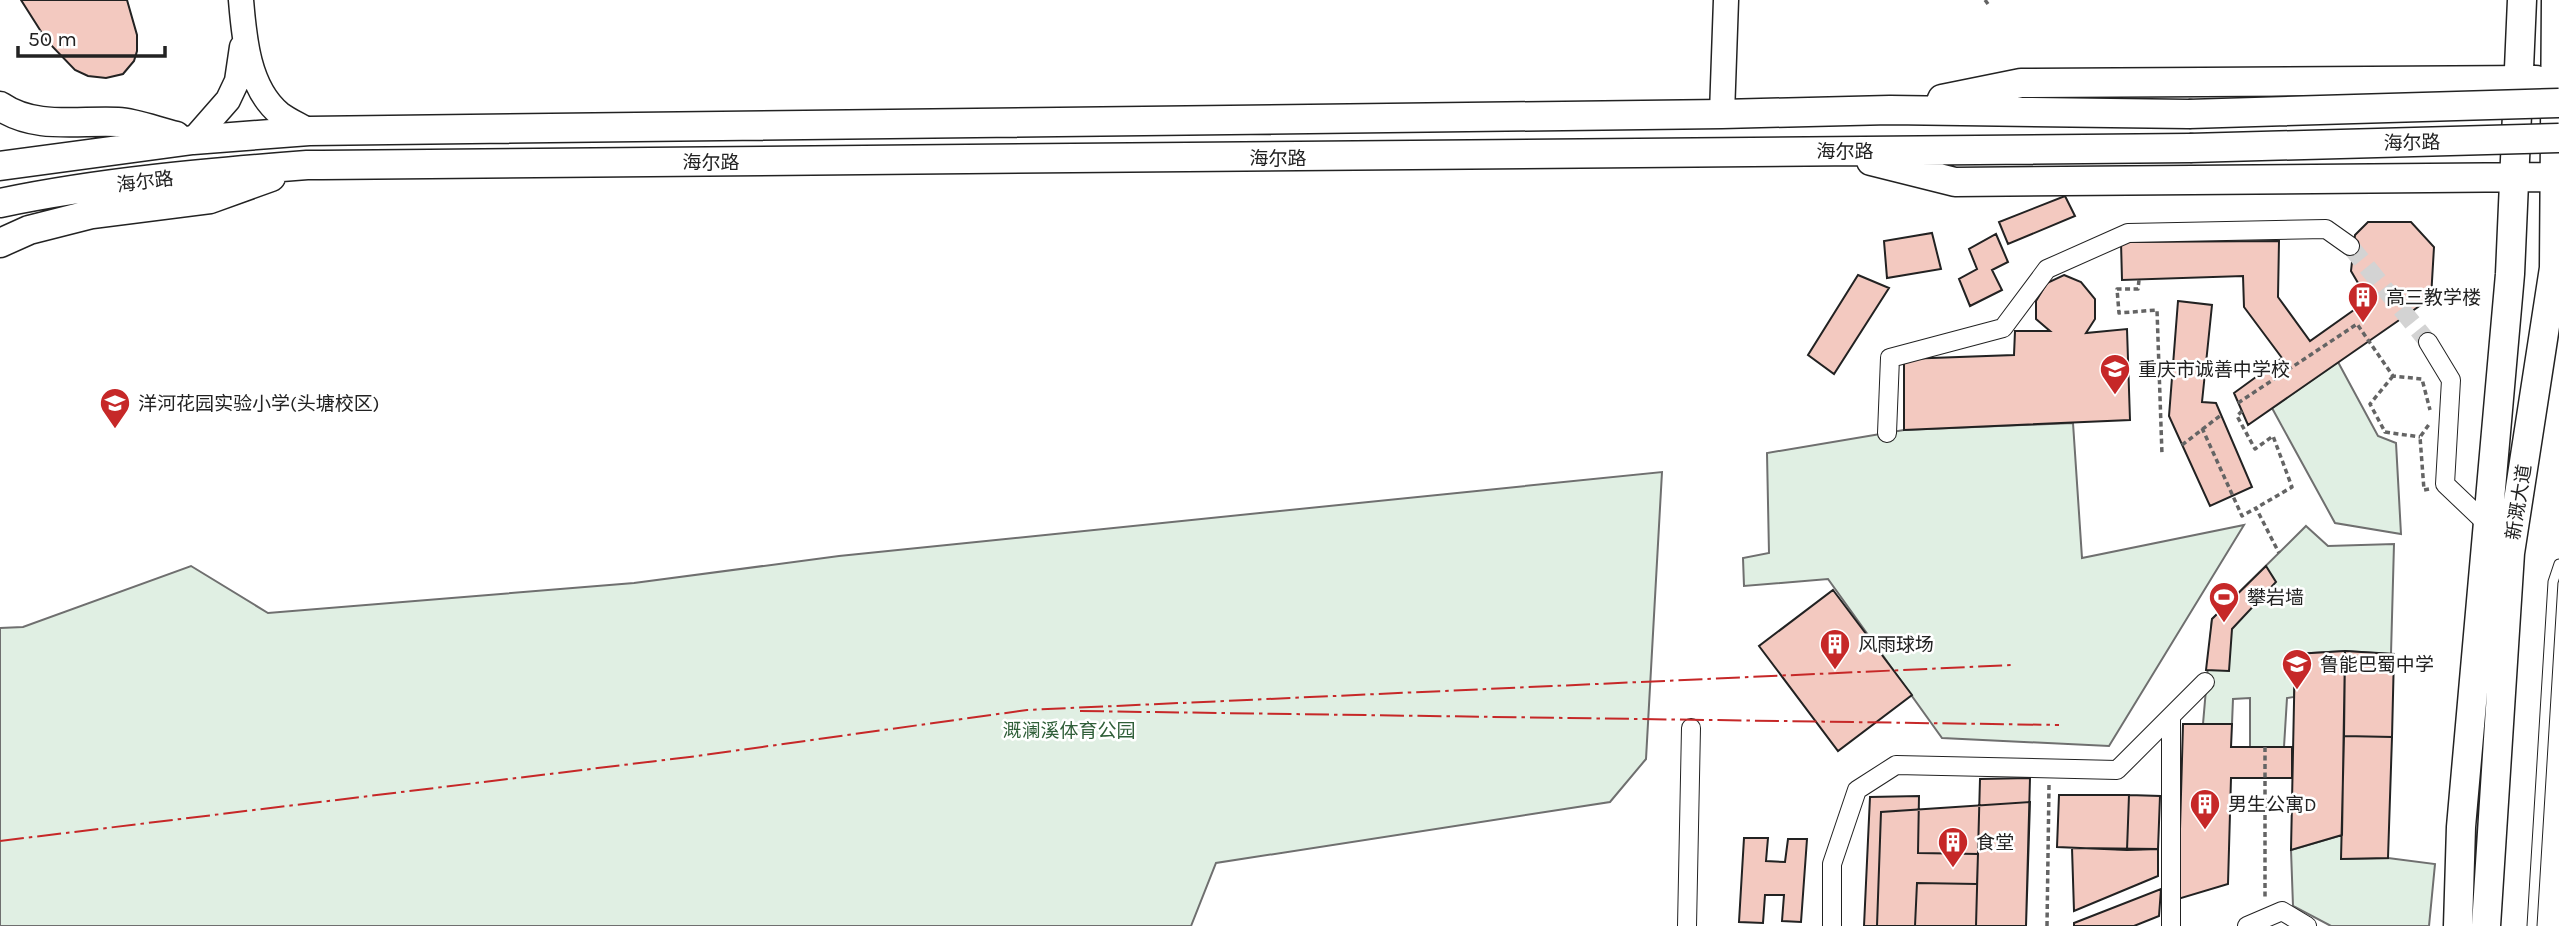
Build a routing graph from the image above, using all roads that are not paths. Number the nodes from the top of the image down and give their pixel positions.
1 (241, 0) edge
2 (1726, 0) edge
3 (2522, 0) edge
4 (2556, 0) edge
5 (244, 36) junction
6 (2517, 79) junction
7 (2558, 91) edge
8 (0, 106) edge
9 (1890, 110) junction
10 (1722, 114) junction
11 (309, 131) junction
12 (2559, 138) edge
13 (192, 140) junction
14 (1834, 152) junction
15 (307, 165) junction
16 (0, 166) edge
17 (2554, 177) junction
18 (2513, 178) junction
19 (0, 203) edge
20 (0, 243) edge
21 (2350, 246) tunnel mouth
22 (2556, 268) edge
23 (2428, 342) tunnel mouth
24 (1887, 433) dead end
25 (2487, 524) junction
26 (2559, 564) edge
27 (2205, 682) dead end
28 (2171, 716) junction
29 (1690, 729) dead end
30 (1686, 926) edge
31 (1832, 926) edge
32 (2171, 926) edge
33 (2247, 926) edge
34 (2307, 926) edge
35 (2458, 926) edge
36 (2486, 926) edge
37 (2532, 926) edge

1 - 5 street
2 - 10 street
3 - 6 main road, 新溉大道
4 - 7 main road, 新溉大道
5 - 11 street
5 - 13 street
6 - 7 main road
6 - 9 main road
6 - 18 main road, 新溉大道
7 - 9 main road, 海尔路, bridge
7 - 17 main road, 新溉大道
8 - 13 main road
9 - 10 main road, 海尔路
10 - 11 main road, 海尔路
11 - 13 main road, 海尔路
12 - 14 main road, 海尔路, bridge
13 - 16 main road, 海尔路
14 - 15 main road, 海尔路
14 - 18 main road
15 - 19 main road, 海尔路
15 - 20 main road
17 - 18 main road
17 - 22 main road, 新溉大道
18 - 25 main road, 新溉大道
21 - 24 street
22 - 36 main road, 新溉大道
23 - 25 street
25 - 35 main road, 新溉大道
26 - 37 lane
27 - 28 street
28 - 31 street
28 - 32 street
29 - 30 street
33 - 34 street

